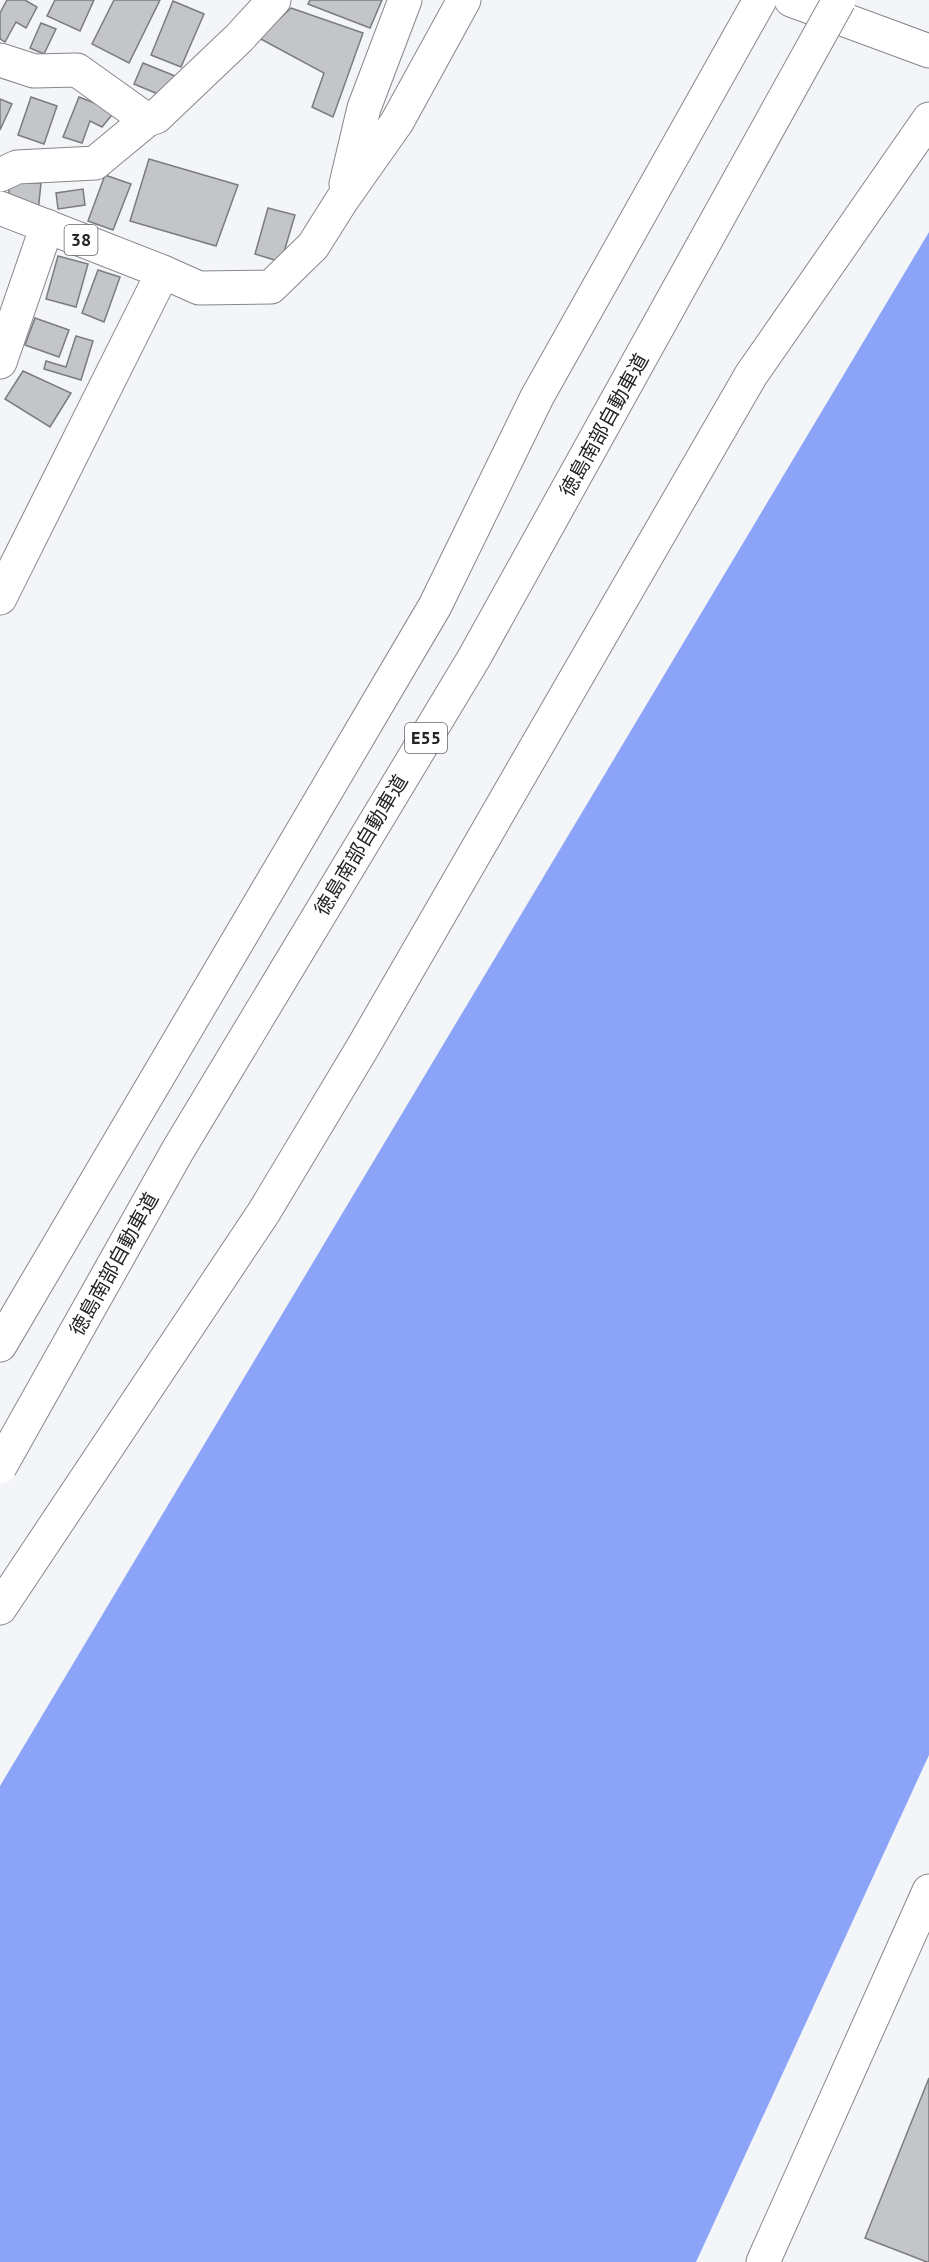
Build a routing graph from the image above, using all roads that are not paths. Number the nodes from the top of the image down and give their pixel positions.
1 (274, 0) edge
2 (405, 0) edge
3 (464, 0) edge
4 (760, 0) edge
5 (791, 0) edge
6 (839, 0) edge
7 (929, 51) edge
8 (0, 60) edge
9 (929, 119) edge
10 (147, 120) junction
11 (0, 175) edge
12 (342, 200) junction
13 (3, 212) edge
14 (47, 226) junction
15 (163, 272) junction
16 (0, 362) edge
17 (0, 598) edge
18 (0, 1345) edge
19 (0, 1467) edge
20 (0, 1608) edge
21 (929, 1891) edge
22 (929, 1907) edge
23 (763, 2262) edge
24 (770, 2262) edge

1 - 10 main road
2 - 12 main road
3 - 12 main road
4 - 18 main road
5 - 7 main road
6 - 19 main road, 徳島南部自動車道 / E55, bridge
8 - 10 main road
9 - 20 main road
10 - 11 main road
12 - 15 main road
13 - 14 main road, 38
14 - 15 main road, 38
14 - 16 main road
15 - 17 main road
21 - 23 main road
22 - 24 main road

